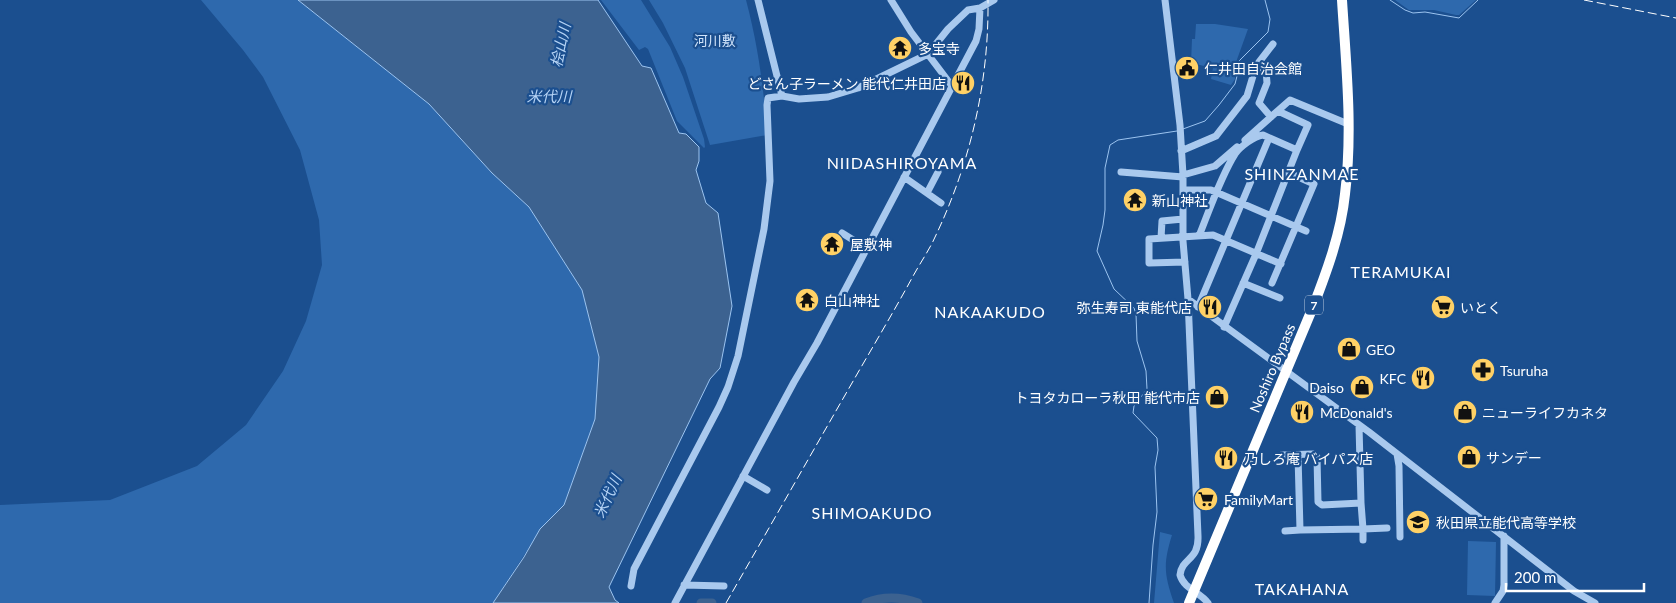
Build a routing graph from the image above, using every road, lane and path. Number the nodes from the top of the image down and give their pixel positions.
1 (758, 0) edge
2 (891, 0) edge
3 (994, 0) edge
4 (1165, 0) edge
5 (1342, 0) edge
6 (980, 8) junction
7 (1273, 44) dead end
8 (928, 54) junction
9 (1256, 66) junction
10 (952, 86) junction
11 (782, 96) junction
12 (1278, 111) junction
13 (1271, 117) junction
14 (1348, 124) junction
15 (1269, 138) junction
16 (1297, 150) junction
17 (1182, 151) junction
18 (938, 172) dead end
19 (1121, 172) dead end
20 (1287, 172) junction
21 (1183, 176) junction
22 (904, 177) junction
23 (1183, 190) junction
24 (927, 193) junction
25 (1217, 193) junction
26 (941, 203) dead end
27 (1242, 203) junction
28 (1270, 214) junction
29 (1183, 219) junction
30 (1296, 226) junction
31 (1306, 231) dead end
32 (842, 233) dead end
33 (1200, 236) junction
34 (1183, 237) junction
35 (1161, 238) junction
36 (1226, 241) junction
37 (866, 248) junction
38 (1256, 254) junction
39 (1185, 262) junction
40 (1281, 264) junction
41 (1243, 283) junction
42 (1272, 283) dead end
43 (1280, 298) dead end
44 (1188, 299) junction
45 (1198, 307) junction
46 (1224, 327) junction
47 (1285, 372) junction
48 (1359, 425) junction
49 (1397, 454) junction
50 (1298, 455) junction
51 (1282, 456) dead end
52 (743, 476) junction
53 (768, 490) dead end
54 (1361, 503) junction
55 (1387, 528) dead end
56 (1362, 529) junction
57 (1300, 530) junction
58 (1285, 531) dead end
59 (1504, 536) junction
60 (1400, 537) dead end
61 (1363, 540) dead end
62 (684, 585) junction
63 (630, 586) dead end
64 (724, 586) dead end
65 (1194, 590) junction
66 (676, 601) edge
67 (1189, 603) edge
68 (1208, 603) edge
69 (1495, 603) edge
70 (1595, 603) edge

1 - 11 street
2 - 8 street
3 - 6 street
4 - 17 street
5 - 14 highway, Noshiro Bypass / 7
6 - 8 street
6 - 10 street
7 - 9 street
8 - 10 street
8 - 11 street
9 - 13 street
9 - 17 street
10 - 22 street
11 - 63 street
12 - 13 street
12 - 14 street
12 - 16 street
13 - 21 street
14 - 47 highway, Noshiro Bypass / 7
15 - 16 street
15 - 25 street
15 - 27 street
16 - 20 street
17 - 21 street
18 - 24 street
19 - 21 street
20 - 28 street
20 - 30 street
21 - 23 street
22 - 24 street
22 - 37 street
23 - 25 street
23 - 29 street
24 - 26 street
25 - 27 street
25 - 33 street
27 - 28 street
27 - 36 street
28 - 30 street
28 - 38 street
29 - 34 street
29 - 35 street
30 - 31 street
30 - 40 street
32 - 37 street
33 - 34 street
33 - 36 street
34 - 35 street
34 - 39 street
35 - 39 street
36 - 38 street
36 - 45 street
37 - 52 street
38 - 40 street
38 - 41 street
39 - 44 street
40 - 42 street
41 - 43 street
41 - 46 street
44 - 45 street
44 - 65 street
45 - 46 street
46 - 47 street
47 - 48 street
47 - 65 highway, Noshiro Bypass / 7
48 - 49 street
48 - 54 street
49 - 59 street
49 - 60 street
50 - 51 street
50 - 54 street
50 - 57 street
52 - 53 street
52 - 62 street
54 - 56 street
55 - 56 street
56 - 57 street
56 - 61 street
57 - 58 street
59 - 69 street
59 - 70 street
62 - 64 street
62 - 66 street
65 - 67 highway, 7
65 - 68 street

